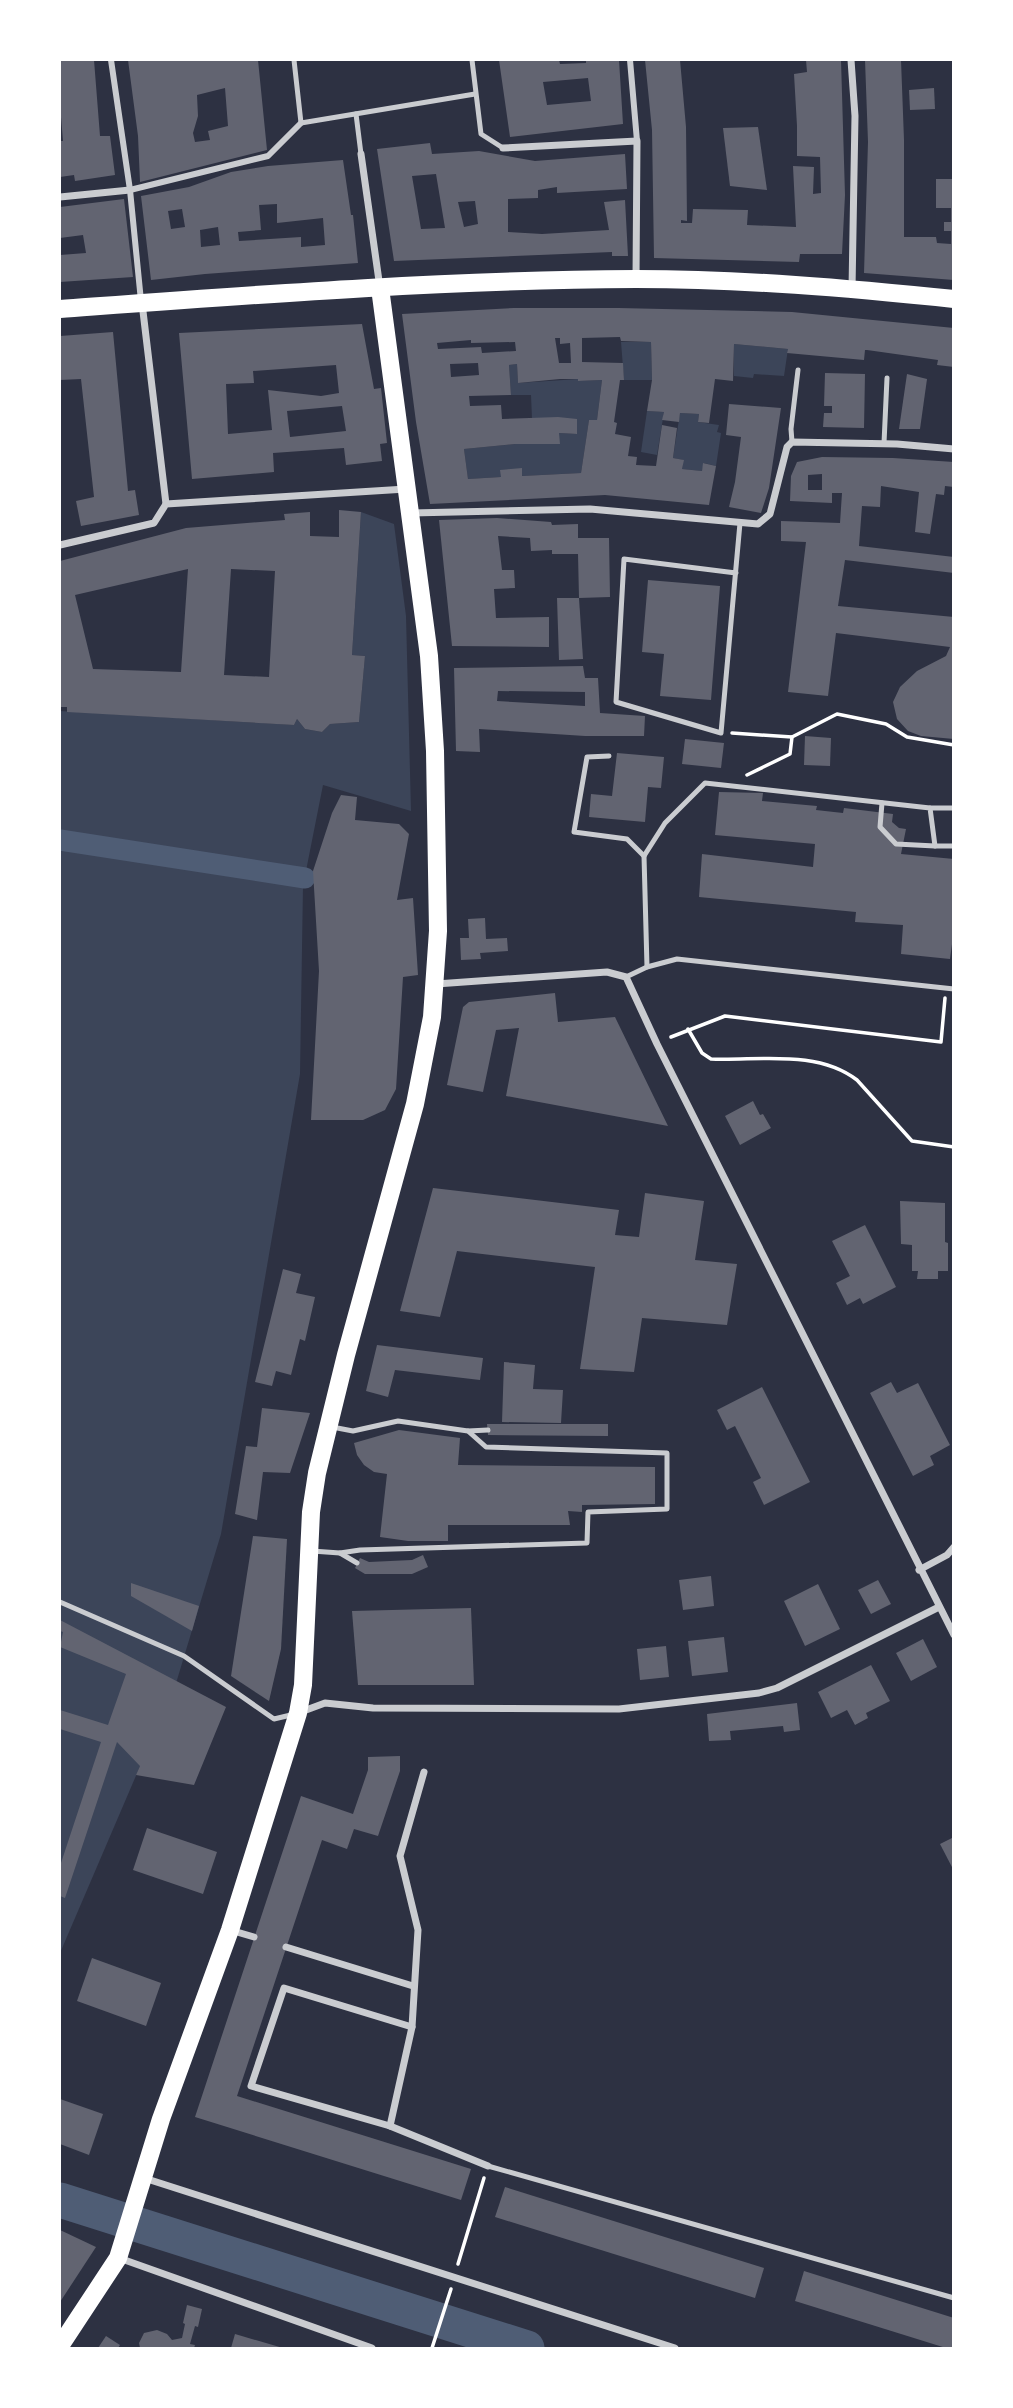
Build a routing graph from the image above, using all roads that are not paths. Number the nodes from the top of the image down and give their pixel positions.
1 (111, 60) edge
2 (294, 60) edge
3 (471, 60) edge
4 (630, 60) edge
5 (851, 60) edge
6 (475, 94) junction
7 (356, 114) junction
8 (301, 123) junction
9 (637, 141) junction
10 (503, 148) joint
11 (361, 153) joint
12 (130, 190) junction
13 (60, 197) edge
14 (636, 279) junction
15 (380, 288) junction
16 (852, 289) junction
17 (954, 299) edge
18 (142, 303) junction
19 (60, 309) edge
20 (799, 370) dead end
21 (887, 378) dead end
22 (792, 442) junction
23 (884, 443) junction
24 (954, 449) edge
25 (408, 489) junction
26 (166, 504) junction
27 (411, 513) junction
28 (740, 523) junction
29 (60, 545) edge
30 (736, 573) junction
31 (609, 756) dead end
32 (882, 803) junction
33 (930, 808) junction
34 (954, 808) edge
35 (936, 846) junction
36 (954, 846) edge
37 (644, 856) junction
38 (648, 967) junction
39 (626, 977) junction
40 (435, 984) junction
41 (954, 989) edge
42 (328, 1426) junction
43 (488, 1430) dead end
44 (468, 1431) junction
45 (954, 1546) edge
46 (309, 1551) junction
47 (340, 1553) junction
48 (357, 1563) dead end
49 (919, 1570) junction
50 (60, 1602) edge
51 (939, 1607) junction
52 (954, 1636) edge
53 (298, 1713) junction
54 (425, 1772) dead end
55 (230, 1930) junction
56 (254, 1937) dead end
57 (286, 1947) dead end
58 (413, 1986) junction
59 (412, 2026) junction
60 (390, 2126) junction
61 (488, 2166) joint
62 (144, 2178) junction
63 (118, 2258) junction
64 (954, 2298) edge
65 (60, 2346) edge
66 (372, 2348) edge
67 (675, 2348) edge

1 - 12 street
2 - 8 lane
3 - 6 lane
4 - 9 street
5 - 16 street
6 - 7 lane
6 - 10 lane
7 - 8 lane
7 - 11 lane
8 - 12 street
9 - 10 street
9 - 14 street
11 - 15 street
12 - 13 street
12 - 18 street
14 - 15 main road
14 - 16 main road
15 - 18 main road
15 - 25 main road
16 - 17 main road
18 - 19 main road
18 - 26 street
20 - 22 lane
21 - 23 lane
22 - 23 street
22 - 28 street
23 - 24 street
25 - 26 street
25 - 27 main road
26 - 29 street
27 - 28 street
27 - 40 main road
28 - 30 lane
30 - 30 lane
31 - 37 lane
32 - 33 lane
32 - 35 lane
32 - 37 lane
33 - 34 lane
33 - 35 lane
35 - 36 lane
37 - 38 lane
38 - 39 lane
38 - 41 lane
39 - 40 street
39 - 49 street
40 - 42 main road
42 - 44 lane
42 - 46 main road
43 - 44 lane
44 - 47 lane
45 - 49 street
46 - 47 lane
46 - 53 main road
47 - 48 lane
49 - 51 street
50 - 53 lane
51 - 52 street
51 - 53 street
53 - 55 main road
54 - 58 street
55 - 56 street
55 - 62 main road
57 - 58 street
58 - 59 street
59 - 60 street
59 - 60 street
60 - 61 street
61 - 64 lane
62 - 63 main road
62 - 67 street
63 - 65 main road
63 - 66 street

